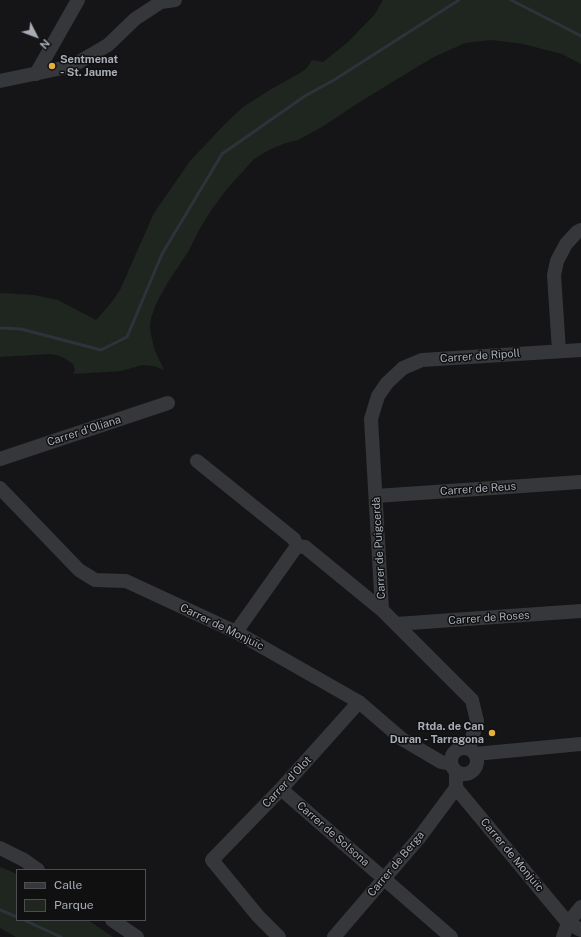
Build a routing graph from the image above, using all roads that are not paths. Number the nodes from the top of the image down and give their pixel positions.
1 (78, 0) edge
2 (175, 0) edge
3 (36, 74) junction
4 (0, 81) edge
5 (581, 230) edge
6 (581, 350) edge
7 (559, 351) junction
8 (387, 383) joint
9 (168, 404) dead end
10 (0, 460) edge
11 (197, 462) dead end
12 (581, 482) edge
13 (0, 488) edge
14 (376, 496) junction
15 (297, 546) junction
16 (382, 610) junction
17 (581, 611) edge
18 (396, 624) junction
19 (236, 632) junction
20 (359, 702) junction
21 (581, 744) edge
22 (472, 752) junction
23 (454, 768) junction
24 (456, 788) junction
25 (281, 789) junction
26 (0, 848) edge
27 (37, 869) edge
28 (385, 878) junction
29 (581, 907) edge
30 (113, 921) edge
31 (568, 923) junction
32 (581, 930) edge
33 (136, 937) edge
34 (279, 937) edge
35 (334, 937) edge
36 (451, 937) edge
37 (563, 937) edge

1 - 3 street
2 - 3 street
3 - 4 street
5 - 7 street
6 - 7 street, Carrer de Ripoll
7 - 8 street, Carrer de Ripoll
8 - 14 street, Carrer de Puigcerdà
9 - 10 street, Carrer d'Oliana
11 - 15 street
12 - 14 street, Carrer de Reus
13 - 19 street, Carrer de Monjuïc
14 - 16 street, Carrer de Puigcerdà
15 - 16 street
15 - 19 street
16 - 18 street, Carrer de Puigcerdà
17 - 18 street, Carrer de Roses
18 - 22 street, Carrer de Puigcerdà
19 - 20 street, Carrer de Monjuïc
20 - 23 street, Carrer de Monjuïc
20 - 25 street, Carrer d'Olot
21 - 22 street
22 - 23 street
22 - 23 street
23 - 24 street
24 - 28 street, Carrer de Berga
24 - 31 street, Carrer de Monjuïc
25 - 28 street, Carrer de Solsona
25 - 34 street, Carrer d'Olot
26 - 27 street
28 - 35 street, Carrer de Berga
28 - 36 street, Carrer de Solsona
29 - 31 street
30 - 33 street
31 - 32 street, Carrer de Monjuïc
31 - 37 street

